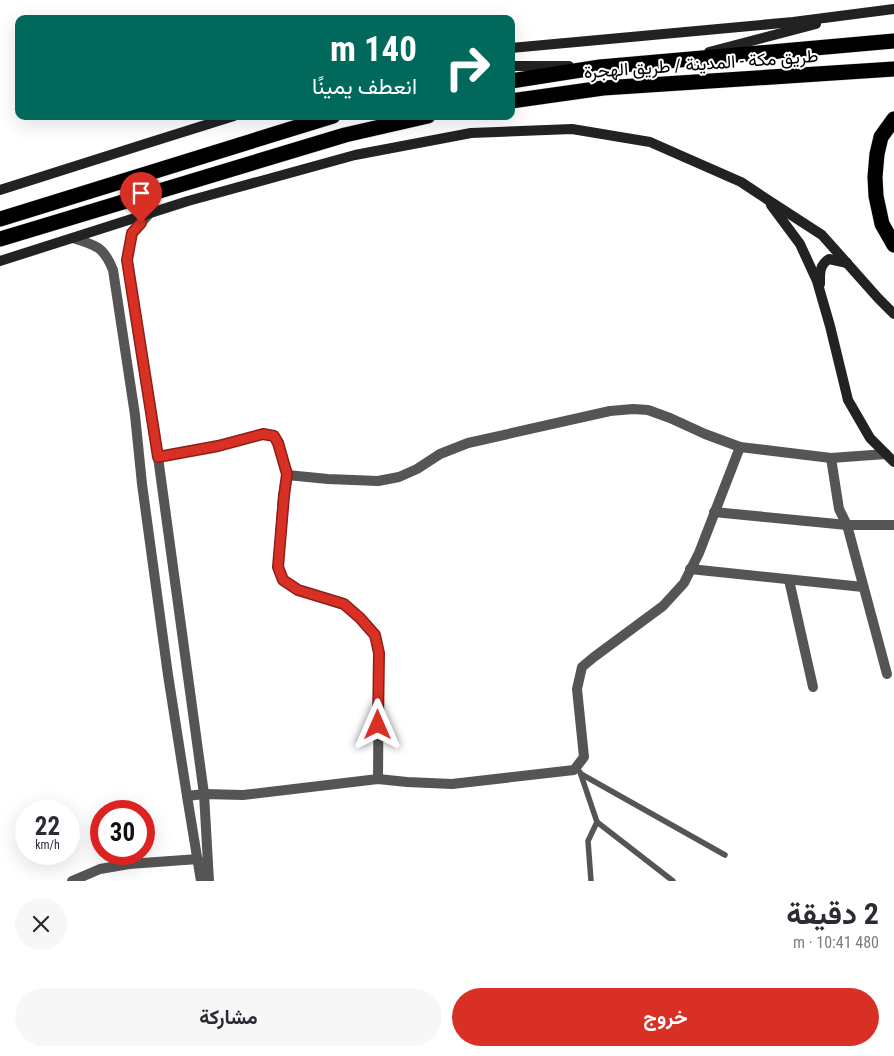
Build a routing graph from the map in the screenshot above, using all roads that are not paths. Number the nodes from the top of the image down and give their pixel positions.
1 (894, 9) edge
2 (856, 14) junction
3 (891, 41) edge
4 (515, 48) edge
5 (682, 59) junction
6 (515, 66) edge
7 (600, 66) junction
8 (894, 69) edge
9 (515, 80) edge
10 (515, 100) edge
11 (894, 119) edge
12 (215, 120) edge
13 (320, 120) edge
14 (411, 120) edge
15 (0, 190) edge
16 (768, 200) junction
17 (150, 213) junction
18 (0, 219) edge
19 (73, 238) junction
20 (0, 239) edge
21 (894, 245) edge
22 (0, 261) edge
23 (847, 263) junction
24 (820, 292) junction
25 (894, 314) edge
26 (151, 413) junction
27 (135, 415) junction
28 (740, 447) junction
29 (158, 457) junction
30 (831, 458) junction
31 (890, 458) edge
32 (287, 474) junction
33 (714, 512) junction
34 (847, 525) junction
35 (894, 525) edge
36 (690, 569) junction
37 (789, 580) junction
38 (863, 587) junction
39 (179, 608) junction
40 (159, 609) junction
41 (887, 674) dead end
42 (814, 687) dead end
43 (580, 769) junction
44 (378, 779) junction
45 (204, 794) junction
46 (186, 796) junction
47 (597, 822) junction
48 (725, 855) dead end
49 (198, 858) junction
50 (72, 881) edge
51 (201, 881) edge
52 (209, 881) edge
53 (591, 881) edge
54 (674, 881) edge

1 - 2 main road
2 - 4 main road
2 - 5 main road
3 - 5 highway, طريق مكة - المدينة / طريق الهجرة
5 - 7 highway, طريق مكة - المدينة / طريق الهجرة
6 - 7 main road
7 - 9 highway, طريق مكة - المدينة / طريق الهجرة
8 - 10 highway, طريق مكة - المدينة / طريق الهجرة
11 - 21 highway
12 - 15 main road
13 - 18 highway
14 - 20 highway
16 - 17 main road
16 - 23 main road
16 - 24 main road
17 - 19 main road
17 - 26 street
19 - 22 main road
19 - 27 street
23 - 24 main road
23 - 25 main road
24 - 31 main road
26 - 27 street
26 - 29 street
27 - 40 street
28 - 30 street
28 - 32 street
28 - 33 street
29 - 32 street
29 - 39 street
30 - 31 street
30 - 34 street
32 - 44 street
33 - 34 street
33 - 36 street
34 - 35 street
34 - 38 street
36 - 37 street
36 - 43 street
37 - 38 street
37 - 42 street
38 - 41 street
39 - 40 street
39 - 45 street
40 - 46 street
43 - 44 street
43 - 47 lane
43 - 48 lane
44 - 45 street
45 - 46 street
45 - 52 street
46 - 49 street
47 - 53 lane
47 - 54 lane
49 - 50 street
49 - 51 street

